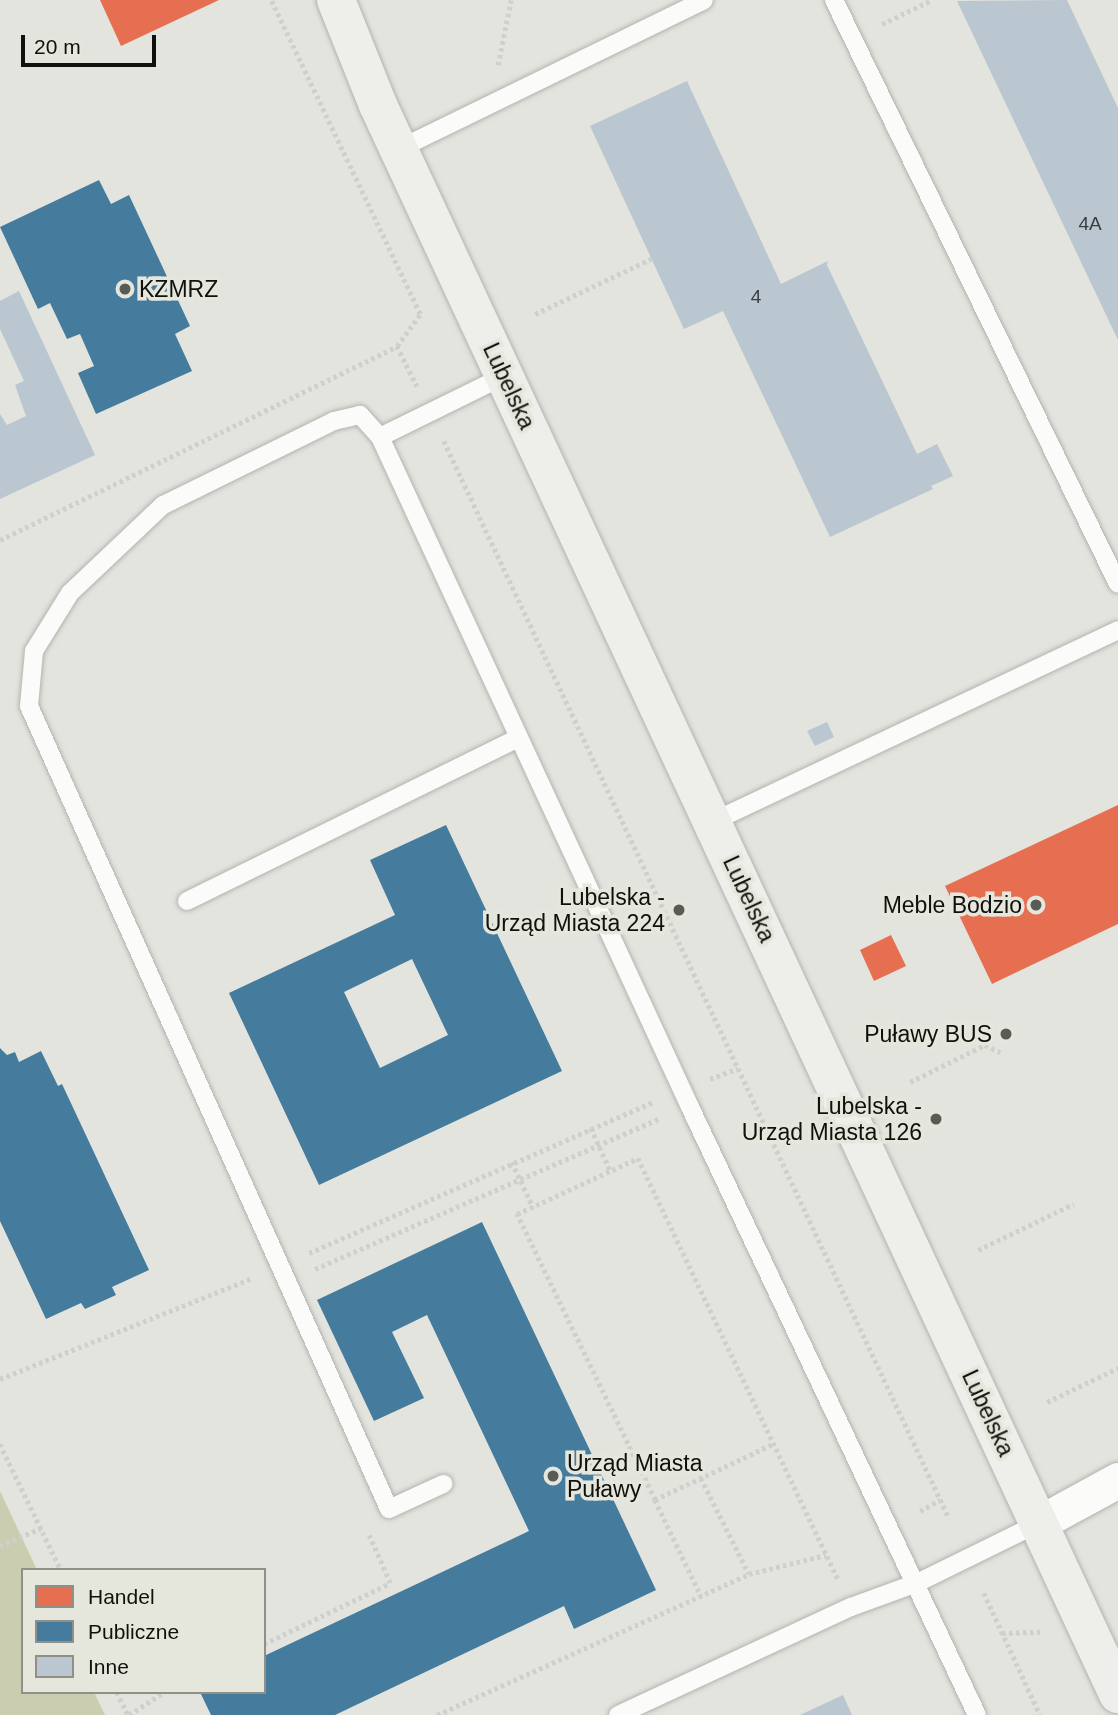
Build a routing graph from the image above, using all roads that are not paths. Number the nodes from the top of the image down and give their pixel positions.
1 (321, 0) edge
2 (336, 0) edge
3 (704, 0) edge
4 (834, 0) edge
5 (378, 105) junction
6 (399, 149) junction
7 (504, 376) junction
8 (380, 437) junction
9 (1118, 584) edge
10 (1118, 630) edge
11 (518, 738) junction
12 (712, 822) junction
13 (187, 901) dead end
14 (1118, 1480) edge
15 (443, 1484) dead end
16 (1039, 1523) junction
17 (917, 1583) junction
18 (1118, 1694) edge
19 (618, 1715) edge
20 (977, 1715) edge

1 - 5 main road, Lubelska
2 - 5 main road, Lubelska
3 - 6 lane
4 - 9 lane
5 - 6 main road, Lubelska
6 - 7 main road, Lubelska
7 - 8 lane
7 - 12 main road, Lubelska
8 - 11 lane
8 - 15 lane
10 - 12 lane
11 - 13 lane
11 - 17 lane
12 - 16 main road, Lubelska
14 - 16 street
16 - 17 lane
16 - 18 main road, Lubelska
17 - 19 lane
17 - 20 lane

